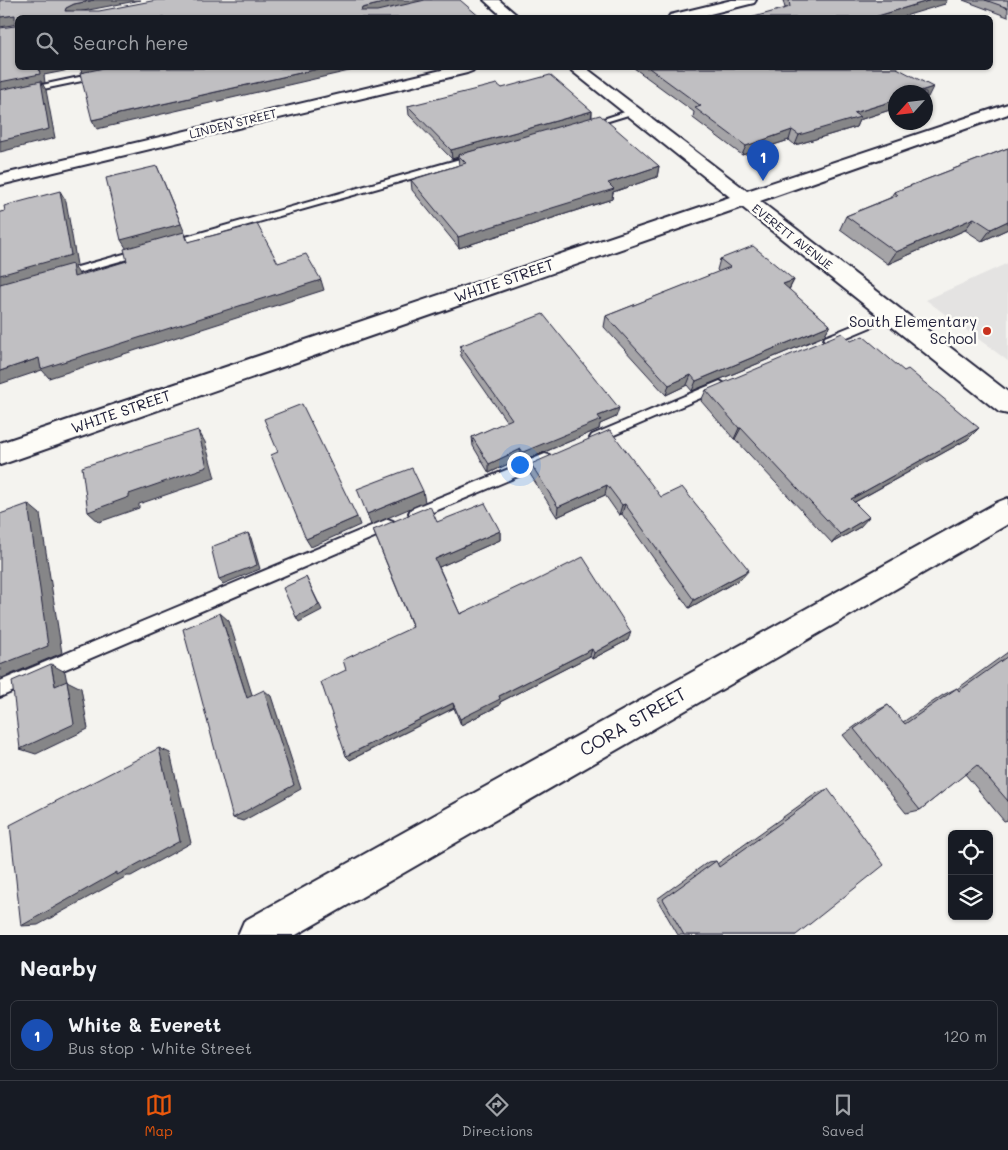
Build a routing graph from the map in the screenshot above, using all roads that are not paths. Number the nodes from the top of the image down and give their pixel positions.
1 (491, 0) edge
2 (749, 0) edge
3 (509, 15) edge
4 (687, 15) edge
5 (459, 70) edge
6 (580, 70) edge
7 (105, 74) edge
8 (0, 96) edge
9 (1008, 109) edge
10 (634, 112) junction
11 (576, 129) edge
12 (480, 156) edge
13 (0, 180) edge
14 (744, 198) junction
15 (48, 279) edge
16 (891, 314) junction
17 (817, 345) edge
18 (735, 379) edge
19 (1008, 406) edge
20 (588, 441) edge
21 (560, 453) edge
22 (0, 454) edge
23 (1008, 510) edge
24 (0, 688) edge
25 (258, 935) edge

1 - 3 street
2 - 4 street
5 - 13 street, LINDEN STREET
6 - 10 street, EVERETT AVENUE
7 - 8 lane
9 - 14 street, WHITE STREET
10 - 11 lane
10 - 14 street, EVERETT AVENUE
12 - 15 lane
14 - 16 street, EVERETT AVENUE
14 - 22 street, WHITE STREET
16 - 17 lane
16 - 19 street, EVERETT AVENUE
18 - 20 lane
21 - 24 lane
23 - 25 street, CORA STREET

